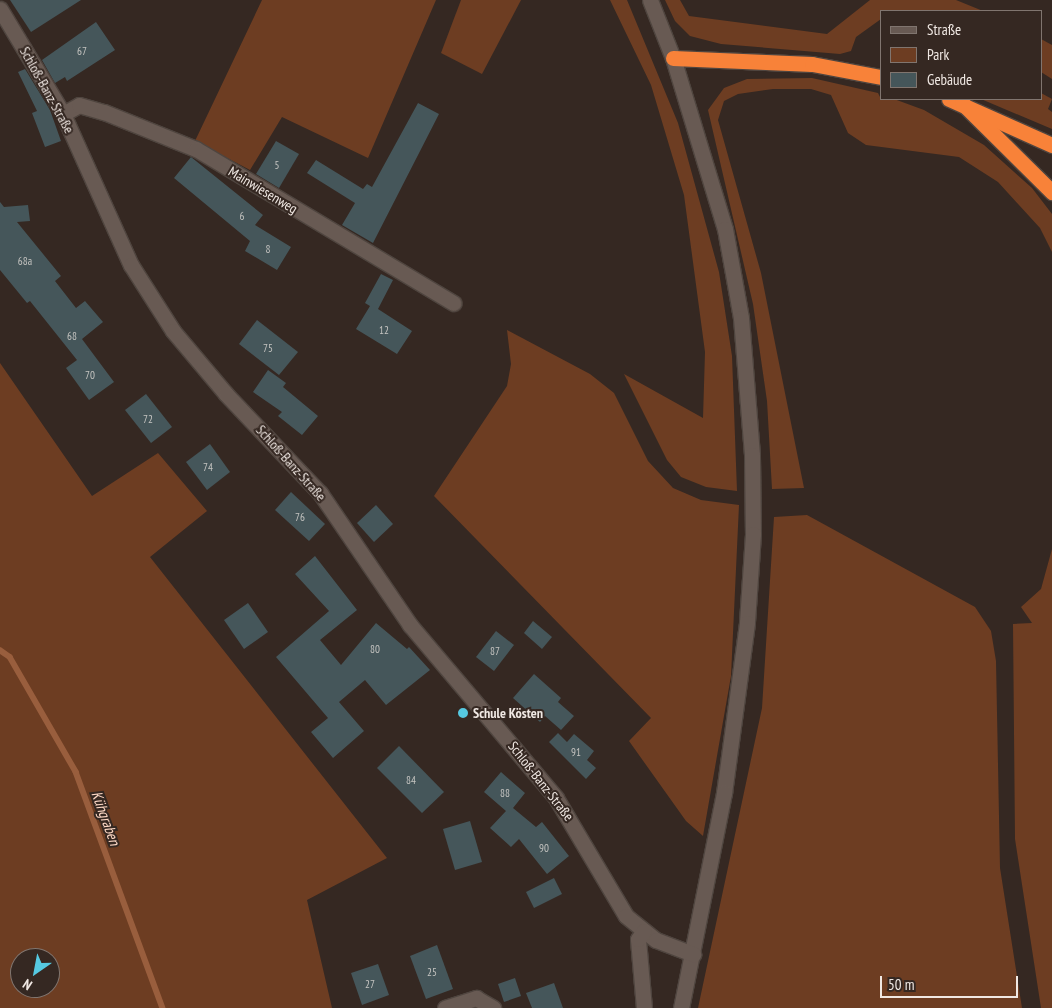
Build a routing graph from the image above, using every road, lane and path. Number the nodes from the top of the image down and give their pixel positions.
1 (650, 0) edge
2 (0, 9) edge
3 (674, 58) junction
4 (880, 77) edge
5 (956, 101) edge
6 (63, 114) junction
7 (1052, 145) edge
8 (1052, 192) edge
9 (454, 303) dead end
10 (650, 935) junction
11 (693, 954) junction
12 (445, 1008) edge
13 (493, 1008) edge
14 (644, 1008) edge
15 (681, 1008) edge

1 - 3 street
2 - 6 street, Schloß-Banz-Straße
3 - 4 highway
3 - 11 street
5 - 7 highway
5 - 8 highway
6 - 9 street, Mainwiesenweg
6 - 10 street, Schloß-Banz-Straße
10 - 11 street
10 - 14 street
11 - 15 street
12 - 13 street

